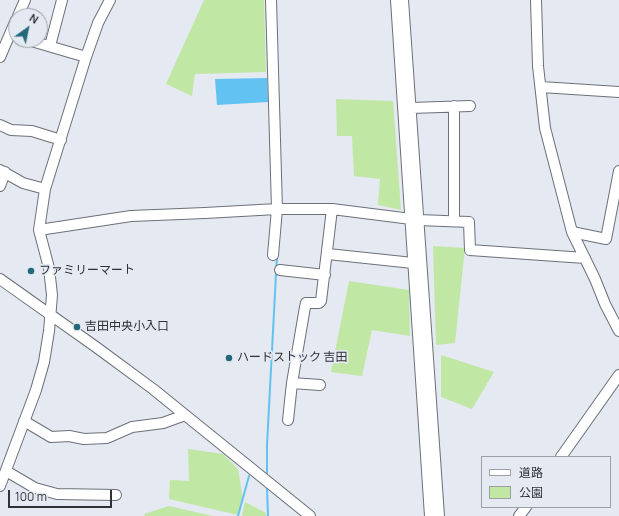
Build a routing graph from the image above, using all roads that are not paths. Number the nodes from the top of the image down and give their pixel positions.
1 (62, 0) edge
2 (110, 0) edge
3 (271, 0) edge
4 (396, 0) edge
5 (403, 0) edge
6 (536, 0) edge
7 (8, 44) edge
8 (50, 46) joint
9 (0, 57) edge
10 (86, 57) junction
11 (541, 87) junction
12 (619, 92) edge
13 (454, 106) junction
14 (470, 106) dead end
15 (411, 108) junction
16 (0, 125) edge
17 (61, 140) junction
18 (2, 171) edge
19 (619, 171) edge
20 (0, 186) edge
21 (44, 188) junction
22 (277, 209) junction
23 (332, 209) junction
24 (414, 219) junction
25 (454, 221) junction
26 (39, 230) junction
27 (572, 232) junction
28 (328, 254) junction
29 (273, 255) dead end
30 (585, 258) junction
31 (413, 263) junction
32 (280, 270) dead end
33 (325, 275) junction
34 (0, 279) edge
35 (51, 315) junction
36 (619, 331) edge
37 (619, 375) edge
38 (292, 383) junction
39 (320, 385) dead end
40 (185, 415) junction
41 (288, 420) dead end
42 (24, 421) junction
43 (562, 456) edge
44 (6, 471) junction
45 (0, 486) edge
46 (116, 495) dead end
47 (525, 508) edge
48 (310, 516) edge
49 (430, 516) edge
50 (439, 516) edge
51 (519, 516) edge

1 - 8 street
2 - 10 street
3 - 22 street
4 - 24 street
5 - 15 street
6 - 11 street
7 - 9 street
8 - 10 street
10 - 17 street
11 - 12 street
11 - 27 street
13 - 14 street
13 - 15 street
13 - 25 street
15 - 24 street
16 - 17 street
17 - 21 street
18 - 20 street
18 - 21 street
19 - 27 street
21 - 26 street
22 - 23 street
22 - 26 street
22 - 29 street
23 - 24 street
23 - 28 street
24 - 25 street
24 - 31 street
24 - 50 street
25 - 30 street
26 - 35 street
27 - 30 street
28 - 31 street
28 - 33 street
30 - 36 street
31 - 49 street
32 - 33 street
33 - 38 street
34 - 35 street
35 - 40 street
35 - 42 street
37 - 43 street
38 - 39 street
38 - 41 street
40 - 42 street
40 - 48 street
42 - 44 street
44 - 45 street
44 - 46 street
47 - 51 street

